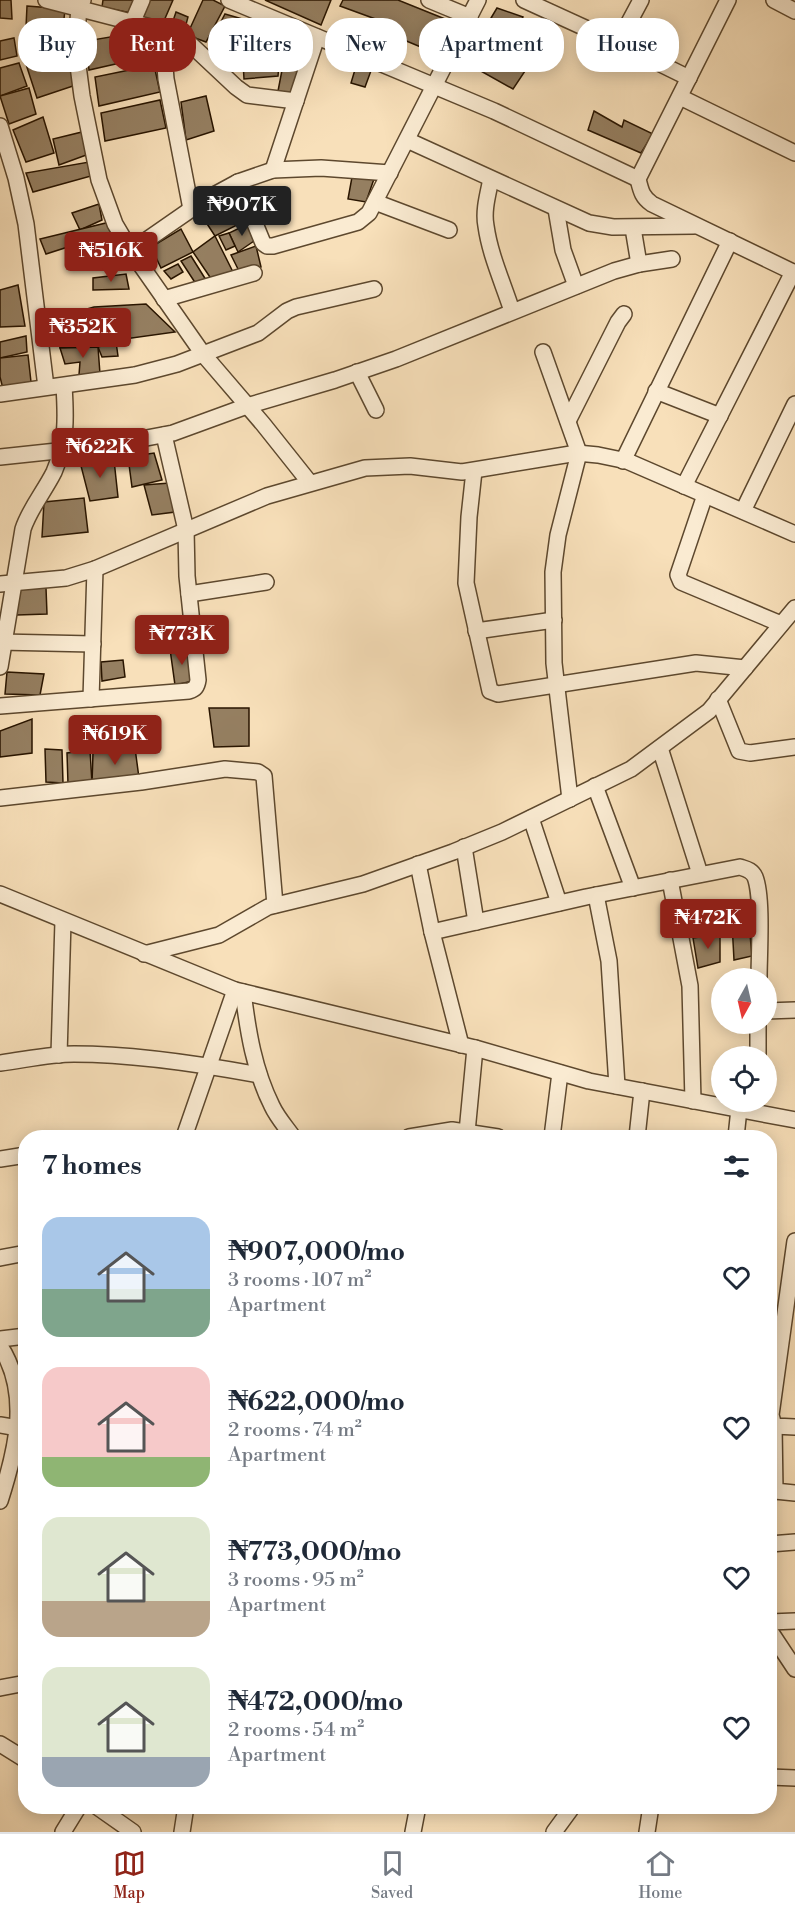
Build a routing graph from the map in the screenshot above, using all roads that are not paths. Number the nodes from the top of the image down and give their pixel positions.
1 (46, 0) edge
2 (142, 0) edge
3 (230, 0) edge
4 (429, 0) edge
5 (478, 0) edge
6 (524, 0) edge
7 (641, 0) edge
8 (728, 0) edge
9 (774, 0) edge
10 (81, 4) edge
11 (795, 11) edge
12 (470, 17) junction
13 (124, 18) edge
14 (134, 18) edge
15 (631, 18) edge
16 (576, 24) edge
17 (317, 37) junction
18 (196, 49) edge
19 (165, 72) edge
20 (677, 72) edge
21 (689, 78) junction
22 (434, 87) junction
23 (680, 97) junction
24 (296, 101) junction
25 (0, 126) edge
26 (407, 140) junction
27 (795, 153) edge
28 (273, 170) junction
29 (390, 173) junction
30 (491, 179) junction
31 (638, 180) junction
32 (238, 182) junction
33 (375, 202) junction
34 (190, 209) junction
35 (556, 209) junction
36 (697, 226) junction
37 (633, 228) junction
38 (449, 230) dead end
39 (730, 242) junction
40 (131, 251) junction
41 (672, 259) dead end
42 (639, 264) junction
43 (794, 272) edge
44 (254, 273) dead end
45 (576, 286) junction
46 (374, 289) dead end
47 (164, 299) junction
48 (512, 311) junction
49 (624, 314) dead end
50 (543, 352) dead end
51 (203, 354) junction
52 (357, 372) junction
53 (63, 386) junction
54 (46, 387) junction
55 (656, 392) junction
56 (0, 394) edge
57 (795, 404) edge
58 (247, 406) junction
59 (376, 410) dead end
60 (720, 416) junction
61 (568, 421) junction
62 (164, 435) junction
63 (60, 452) junction
64 (579, 453) junction
65 (0, 457) edge
66 (622, 461) junction
67 (474, 471) junction
68 (310, 483) junction
69 (684, 486) junction
70 (705, 495) junction
71 (743, 511) junction
72 (186, 530) junction
73 (795, 534) edge
74 (95, 569) junction
75 (267, 582) dead end
76 (8, 583) edge
77 (189, 594) junction
78 (790, 618) edge
79 (554, 620) junction
80 (476, 631) junction
81 (2, 642) edge
82 (93, 644) junction
83 (0, 667) edge
84 (745, 668) junction
85 (556, 684) junction
86 (92, 699) junction
87 (718, 699) junction
88 (0, 706) edge
89 (795, 747) edge
90 (660, 748) junction
91 (596, 786) junction
92 (0, 798) edge
93 (570, 799) junction
94 (531, 818) junction
95 (464, 847) junction
96 (418, 864) junction
97 (700, 874) junction
98 (669, 880) junction
99 (633, 888) junction
100 (0, 894) edge
101 (596, 895) junction
102 (559, 903) junction
103 (275, 905) junction
104 (63, 921) junction
105 (476, 922) junction
106 (432, 932) junction
107 (144, 954) junction
108 (759, 968) edge
109 (239, 991) junction
110 (795, 1010) edge
111 (777, 1011) edge
112 (468, 1047) junction
113 (59, 1056) junction
114 (0, 1063) edge
115 (210, 1066) junction
116 (560, 1073) junction
117 (259, 1075) junction
118 (617, 1086) junction
119 (642, 1091) junction
120 (693, 1101) junction
121 (711, 1105) edge
122 (739, 1112) edge
123 (772, 1112) edge
124 (795, 1120) edge
125 (187, 1130) edge
126 (288, 1130) edge
127 (467, 1130) edge
128 (553, 1130) edge
129 (638, 1130) edge
130 (737, 1130) edge
131 (18, 1156) edge
132 (0, 1158) edge
133 (795, 1241) edge
134 (18, 1255) edge
135 (0, 1258) edge
136 (792, 1287) edge
137 (18, 1337) edge
138 (0, 1339) edge
139 (0, 1346) edge
140 (777, 1346) edge
141 (777, 1358) edge
142 (795, 1359) edge
143 (18, 1389) edge
144 (0, 1425) edge
145 (777, 1426) edge
146 (795, 1427) edge
147 (18, 1428) joint
148 (777, 1491) edge
149 (795, 1493) edge
150 (0, 1502) edge
151 (795, 1542) edge
152 (777, 1543) edge
153 (795, 1621) edge
154 (777, 1622) edge
155 (777, 1642) edge
156 (795, 1669) edge
157 (18, 1685) edge
158 (0, 1688) edge
159 (0, 1744) edge
160 (18, 1755) edge
161 (777, 1777) edge
162 (795, 1778) edge
163 (74, 1814) edge
164 (108, 1814) edge
165 (185, 1814) edge
166 (416, 1814) edge
167 (569, 1814) edge
168 (650, 1814) edge
169 (561, 1830) edge
170 (63, 1832) edge
171 (133, 1832) edge
172 (182, 1832) edge
173 (413, 1832) edge
174 (647, 1832) edge

1 - 10 street
2 - 14 street
3 - 17 street
4 - 12 street
5 - 12 street
6 - 16 street
7 - 15 street
8 - 21 street
9 - 11 street
10 - 13 street
10 - 40 street
12 - 22 street
17 - 22 street
17 - 24 street
18 - 24 street
19 - 34 street
20 - 21 street
21 - 23 street
22 - 26 street
22 - 31 street
23 - 27 street
23 - 31 street
24 - 28 street
25 - 54 street
26 - 29 street
26 - 30 street
28 - 29 street
28 - 32 street
29 - 33 street
30 - 35 street
30 - 48 street
31 - 36 street
32 - 33 street
32 - 34 street
33 - 38 street
34 - 40 street
35 - 37 street
35 - 45 street
36 - 37 street
36 - 39 street
37 - 42 street
39 - 43 street
39 - 55 street
40 - 47 street
41 - 42 street
42 - 45 street
43 - 60 street
44 - 47 street
45 - 48 street
46 - 51 street
47 - 51 street
48 - 52 street
49 - 61 street
50 - 61 street
51 - 53 street
51 - 58 street
52 - 58 street
52 - 59 street
53 - 54 street
53 - 63 street
54 - 56 street
55 - 60 street
55 - 66 street
57 - 71 street
58 - 62 street
58 - 68 street
60 - 69 street
61 - 64 street
62 - 63 street
62 - 72 street
63 - 65 street
63 - 76 street
64 - 66 street
64 - 67 street
64 - 79 street
66 - 69 street
67 - 68 street
67 - 80 street
68 - 72 street
69 - 70 street
70 - 71 street
70 - 78 street
71 - 73 street
72 - 74 street
72 - 77 street
74 - 76 street
74 - 82 street
75 - 77 street
76 - 81 street
77 - 86 street
78 - 84 street
79 - 80 street
79 - 85 street
80 - 85 street
81 - 82 street
81 - 83 street
82 - 86 street
84 - 85 street
84 - 87 street
85 - 93 street
86 - 88 street
87 - 89 street
87 - 90 street
90 - 91 street
90 - 97 street
91 - 93 street
91 - 99 street
92 - 103 street
93 - 94 street
94 - 95 street
94 - 102 street
95 - 96 street
95 - 105 street
96 - 103 street
96 - 106 street
97 - 98 street
97 - 108 street
98 - 99 street
98 - 120 street
99 - 101 street
100 - 104 street
101 - 102 street
101 - 118 street
102 - 105 street
103 - 107 street
104 - 107 street
104 - 113 street
105 - 106 street
106 - 112 street
107 - 109 street
109 - 112 street
109 - 115 street
109 - 117 street
110 - 111 street
112 - 116 street
112 - 127 street
113 - 114 street
113 - 115 street
115 - 117 street
115 - 125 street
116 - 118 street
116 - 128 street
117 - 126 street
118 - 119 street
119 - 120 street
119 - 129 street
120 - 121 street
122 - 130 street
123 - 124 street
131 - 132 street
133 - 136 street
134 - 135 street
136 - 140 street
137 - 138 street
139 - 143 street
141 - 142 street
144 - 147 street
145 - 146 street
147 - 150 street
148 - 149 street
151 - 152 street
153 - 154 street
155 - 156 street
157 - 158 street
159 - 160 street
161 - 162 street
163 - 170 street
164 - 171 street
165 - 172 street
166 - 173 street
167 - 169 street
168 - 174 street

